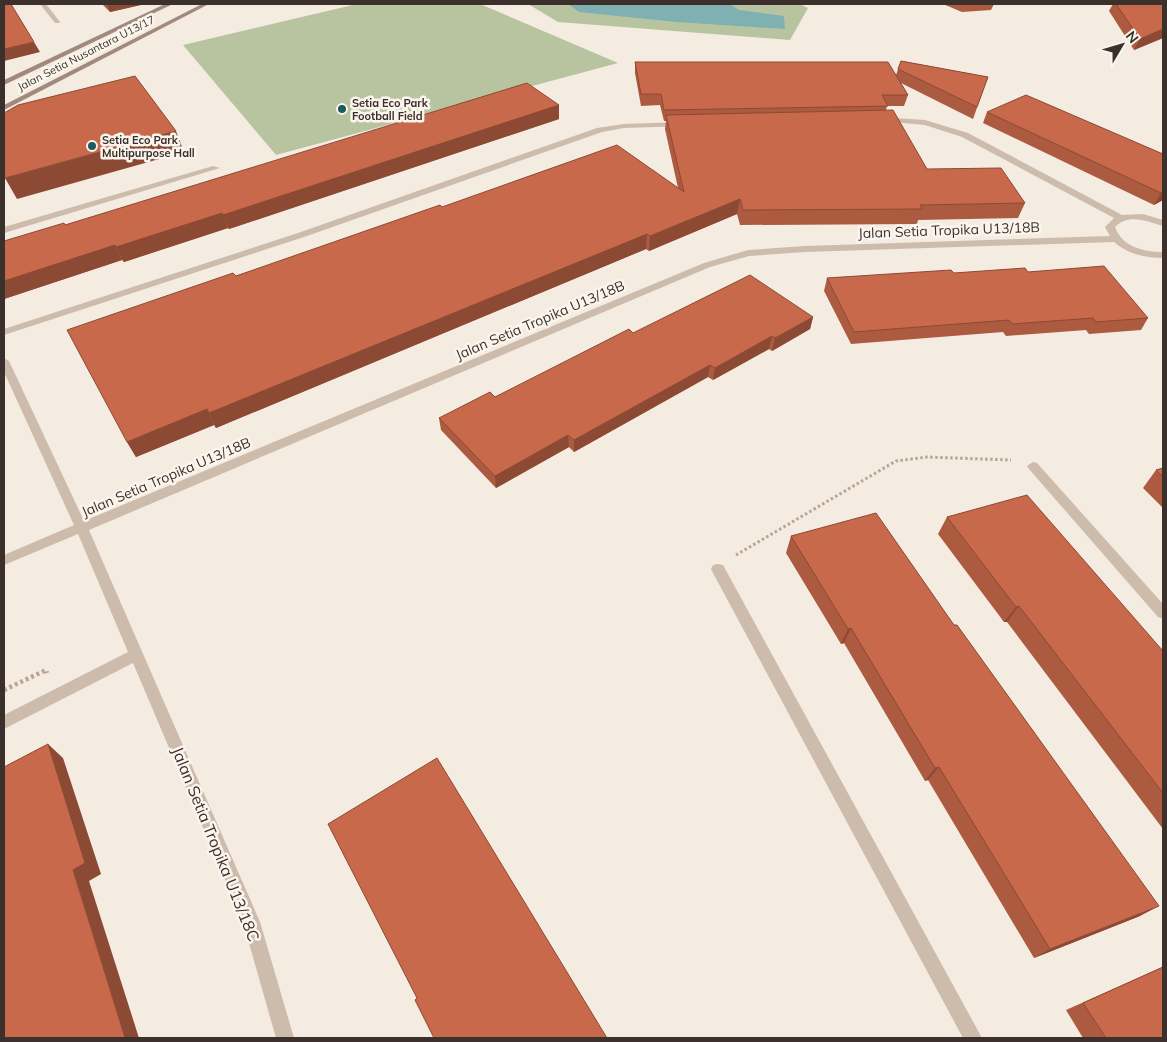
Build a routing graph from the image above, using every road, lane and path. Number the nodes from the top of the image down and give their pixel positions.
1 (43, 4) edge
2 (170, 4) edge
3 (206, 4) edge
4 (57, 22) dead end
5 (4, 83) edge
6 (4, 108) edge
7 (872, 120) edge
8 (693, 124) edge
9 (216, 168) dead end
10 (1120, 218) junction
11 (1163, 223) edge
12 (4, 230) edge
13 (1116, 239) junction
14 (1163, 255) edge
15 (4, 332) edge
16 (4, 362) edge
17 (1033, 466) joint
18 (81, 527) junction
19 (4, 560) edge
20 (718, 569) joint
21 (1163, 613) edge
22 (137, 654) junction
23 (4, 722) edge
24 (285, 1038) edge
25 (973, 1038) edge

1 - 4 street
2 - 5 main road, Jalan Setia Nusantara U13/17
3 - 6 main road, Jalan Setia Nusantara U13/17
7 - 10 street
8 - 15 street
9 - 12 street
10 - 11 street
10 - 13 street
13 - 14 street
13 - 18 street, Jalan Setia Tropika U13/18B
16 - 18 street, Jalan Setia Tropika U13/18C
17 - 20 path
17 - 21 street
18 - 19 street, Jalan Setia Tropika U13/18B
18 - 22 street, Jalan Setia Tropika U13/18C
20 - 25 street
22 - 23 street
22 - 24 street, Jalan Setia Tropika U13/18C

